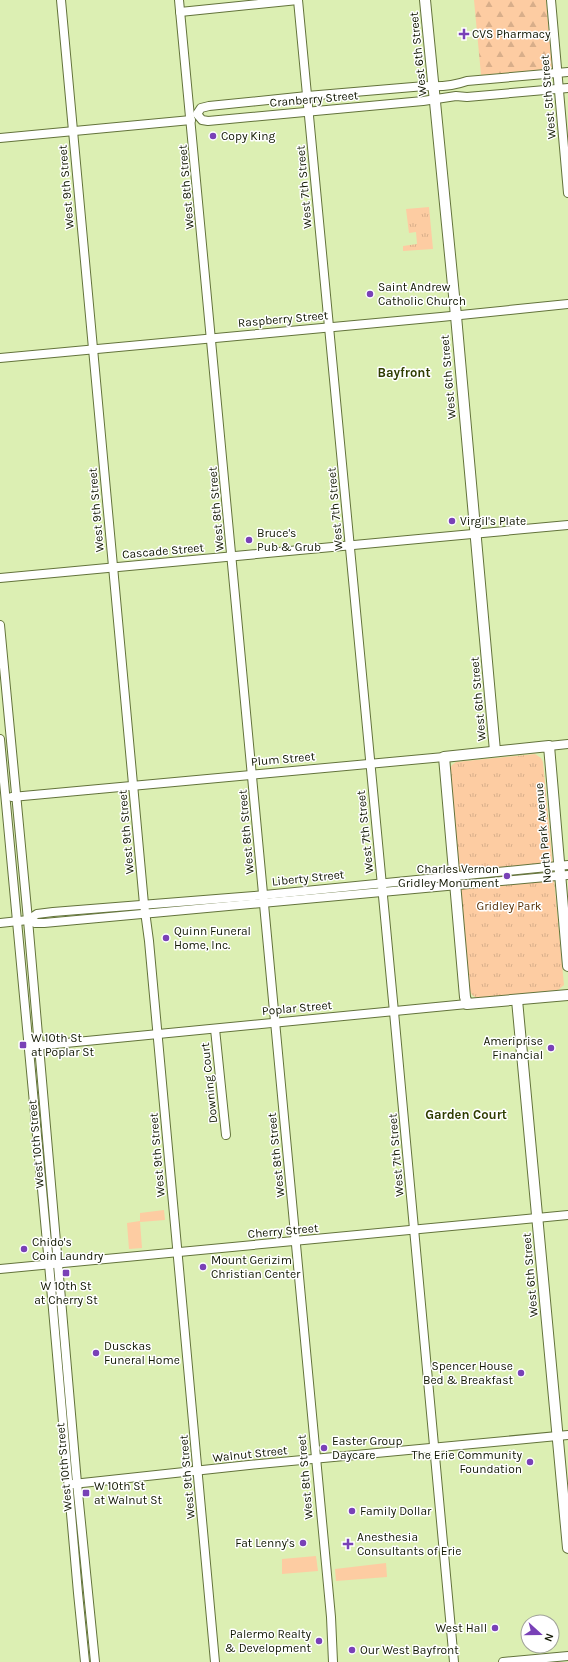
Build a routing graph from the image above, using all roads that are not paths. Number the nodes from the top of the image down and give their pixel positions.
1 (61, 0) edge
2 (179, 0) edge
3 (298, 0) edge
4 (425, 0) edge
5 (551, 0) edge
6 (180, 12) junction
7 (568, 72) edge
8 (557, 73) junction
9 (434, 86) junction
10 (568, 88) edge
11 (559, 89) junction
12 (307, 96) junction
13 (435, 98) junction
14 (309, 111) junction
15 (193, 116) junction
16 (73, 131) junction
17 (0, 138) edge
18 (568, 193) edge
19 (568, 304) edge
20 (456, 316) junction
21 (330, 327) junction
22 (212, 338) junction
23 (94, 349) junction
24 (0, 358) edge
25 (568, 525) edge
26 (476, 534) junction
27 (350, 545) junction
28 (232, 556) junction
29 (113, 567) junction
30 (0, 578) edge
31 (0, 625) edge
32 (3, 688) edge
33 (0, 739) edge
34 (568, 744) edge
35 (548, 746) junction
36 (496, 751) junction
37 (444, 757) junction
38 (370, 764) junction
39 (252, 774) junction
40 (134, 785) junction
41 (16, 796) junction
42 (3, 798) edge
43 (563, 865) edge
44 (564, 876) edge
45 (455, 881) junction
46 (382, 883) junction
47 (383, 893) junction
48 (264, 894) junction
49 (144, 904) junction
50 (264, 904) junction
51 (145, 914) junction
52 (28, 920) junction
53 (17, 922) junction
54 (0, 923) edge
55 (568, 966) edge
56 (568, 995) edge
57 (517, 1000) junction
58 (467, 1004) junction
59 (394, 1012) junction
60 (275, 1023) junction
61 (216, 1029) junction
62 (158, 1034) junction
63 (39, 1045) junction
64 (28, 1046) junction
65 (226, 1135) dead end
66 (49, 1155) junction
67 (39, 1156) junction
68 (568, 1215) edge
69 (538, 1218) junction
70 (414, 1230) junction
71 (296, 1242) junction
72 (178, 1252) junction
73 (59, 1263) junction
74 (49, 1264) junction
75 (0, 1269) edge
76 (68, 1372) junction
77 (59, 1374) junction
78 (563, 1435) edge
79 (435, 1448) junction
80 (316, 1460) junction
81 (198, 1471) junction
82 (78, 1483) junction
83 (68, 1484) junction
84 (568, 1548) edge
85 (88, 1592) junction
86 (78, 1593) junction
87 (568, 1656) edge
88 (85, 1662) edge
89 (95, 1662) edge
90 (215, 1662) edge
91 (333, 1662) edge
92 (454, 1662) edge
93 (503, 1662) edge

1 - 16 street, West 9th Street
2 - 6 street, West 8th Street
3 - 6 street
3 - 12 street, West 7th Street
4 - 9 main road, West 6th Street
5 - 8 street, West 5th Street
6 - 15 street, West 8th Street
7 - 8 street, Cranberry Street
8 - 9 street, Cranberry Street
8 - 11 street, West 5th Street
9 - 12 street, Cranberry Street
9 - 13 main road, West 6th Street
10 - 11 street, Cranberry Street
11 - 13 street, Cranberry Street
11 - 18 street, West 5th Street
12 - 14 street, West 7th Street
12 - 15 street, Cranberry Street
13 - 14 street, Cranberry Street
13 - 20 main road, West 6th Street
14 - 15 street, Cranberry Street
14 - 21 street, West 7th Street
15 - 16 street, Cranberry Street
15 - 22 street, West 8th Street
16 - 17 street, Cranberry Street
16 - 23 street, West 9th Street
19 - 20 street, Raspberry Street
20 - 21 street, Raspberry Street
20 - 26 main road, West 6th Street
21 - 22 street, Raspberry Street
21 - 27 street, West 7th Street
22 - 23 street, Raspberry Street
22 - 28 street, West 8th Street
23 - 24 street, Raspberry Street
23 - 29 street, West 9th Street
25 - 26 street, Cascade Street
26 - 27 street, Cascade Street
26 - 36 main road, West 6th Street
27 - 28 street, Cascade Street
27 - 38 street, West 7th Street
28 - 29 street, Cascade Street
28 - 39 street, West 8th Street
29 - 30 street, Cascade Street
29 - 40 street, West 9th Street
31 - 32 street, West 10th Street
32 - 41 street, West 10th Street
33 - 42 street, West 10th Street
34 - 35 street, Plum Street
35 - 36 main road, Plum Street
35 - 43 main road, North Park Avenue
36 - 37 main road, Plum Street
37 - 38 street, Plum Street
37 - 45 main road
38 - 39 street, Plum Street
38 - 46 street, West 7th Street
39 - 40 street, Plum Street
39 - 48 street, West 8th Street
40 - 41 street, Plum Street
40 - 49 street, West 9th Street
41 - 42 street, Plum Street
41 - 52 street, West 10th Street
42 - 53 street, West 10th Street
43 - 44 main road, North Park Avenue
43 - 45 street, Liberty Street
44 - 45 street, Liberty Street
44 - 55 main road, North Park Avenue
45 - 46 street, Liberty Street
45 - 47 street, Liberty Street
45 - 58 main road
46 - 47 street, West 7th Street
46 - 48 street, Liberty Street
47 - 50 street, Liberty Street
47 - 59 street, West 7th Street
48 - 49 street, Liberty Street
48 - 50 street, West 8th Street
49 - 51 street, West 9th Street
49 - 52 street, Liberty Street
50 - 51 street, Liberty Street
50 - 60 street, West 8th Street
51 - 52 street, Liberty Street
51 - 62 street, West 9th Street
52 - 53 street, Liberty Street
52 - 63 street, West 10th Street
53 - 54 street, Liberty Street
53 - 64 street, West 10th Street
56 - 57 main road, Poplar Street
57 - 58 main road, Poplar Street
57 - 69 main road, West 6th Street
58 - 59 street, Poplar Street
59 - 60 street, Poplar Street
59 - 70 street, West 7th Street
60 - 61 street, Poplar Street
60 - 71 street, West 8th Street
61 - 62 street, Poplar Street
61 - 65 street, Downing Court
62 - 63 street, Poplar Street
62 - 72 street, West 9th Street
63 - 64 street, Poplar Street
63 - 66 street, West 10th Street
64 - 67 street, West 10th Street
66 - 67 street
66 - 73 street, West 10th Street
67 - 74 street, West 10th Street
68 - 69 street, Cherry Street
69 - 70 street, Cherry Street
69 - 78 main road, West 6th Street
70 - 71 street, Cherry Street
70 - 79 street, West 7th Street
71 - 72 street, Cherry Street
71 - 80 street, West 8th Street
72 - 73 street, Cherry Street
72 - 81 street, West 9th Street
73 - 74 street, Cherry Street
73 - 76 street, West 10th Street
74 - 75 street, Cherry Street
74 - 77 street, West 10th Street
76 - 77 street
76 - 82 street, West 10th Street
77 - 83 street, West 10th Street
78 - 79 street, Walnut Street
78 - 84 main road, West 6th Street
79 - 80 street, Walnut Street
79 - 92 street, West 7th Street
80 - 81 street, Walnut Street
80 - 91 street, West 8th Street
81 - 82 street, Walnut Street
81 - 90 street, West 9th Street
82 - 83 street, Walnut Street
82 - 85 street, West 10th Street
83 - 86 street, West 10th Street
85 - 86 street
85 - 89 street, West 10th Street
86 - 88 street, West 10th Street
87 - 93 street

